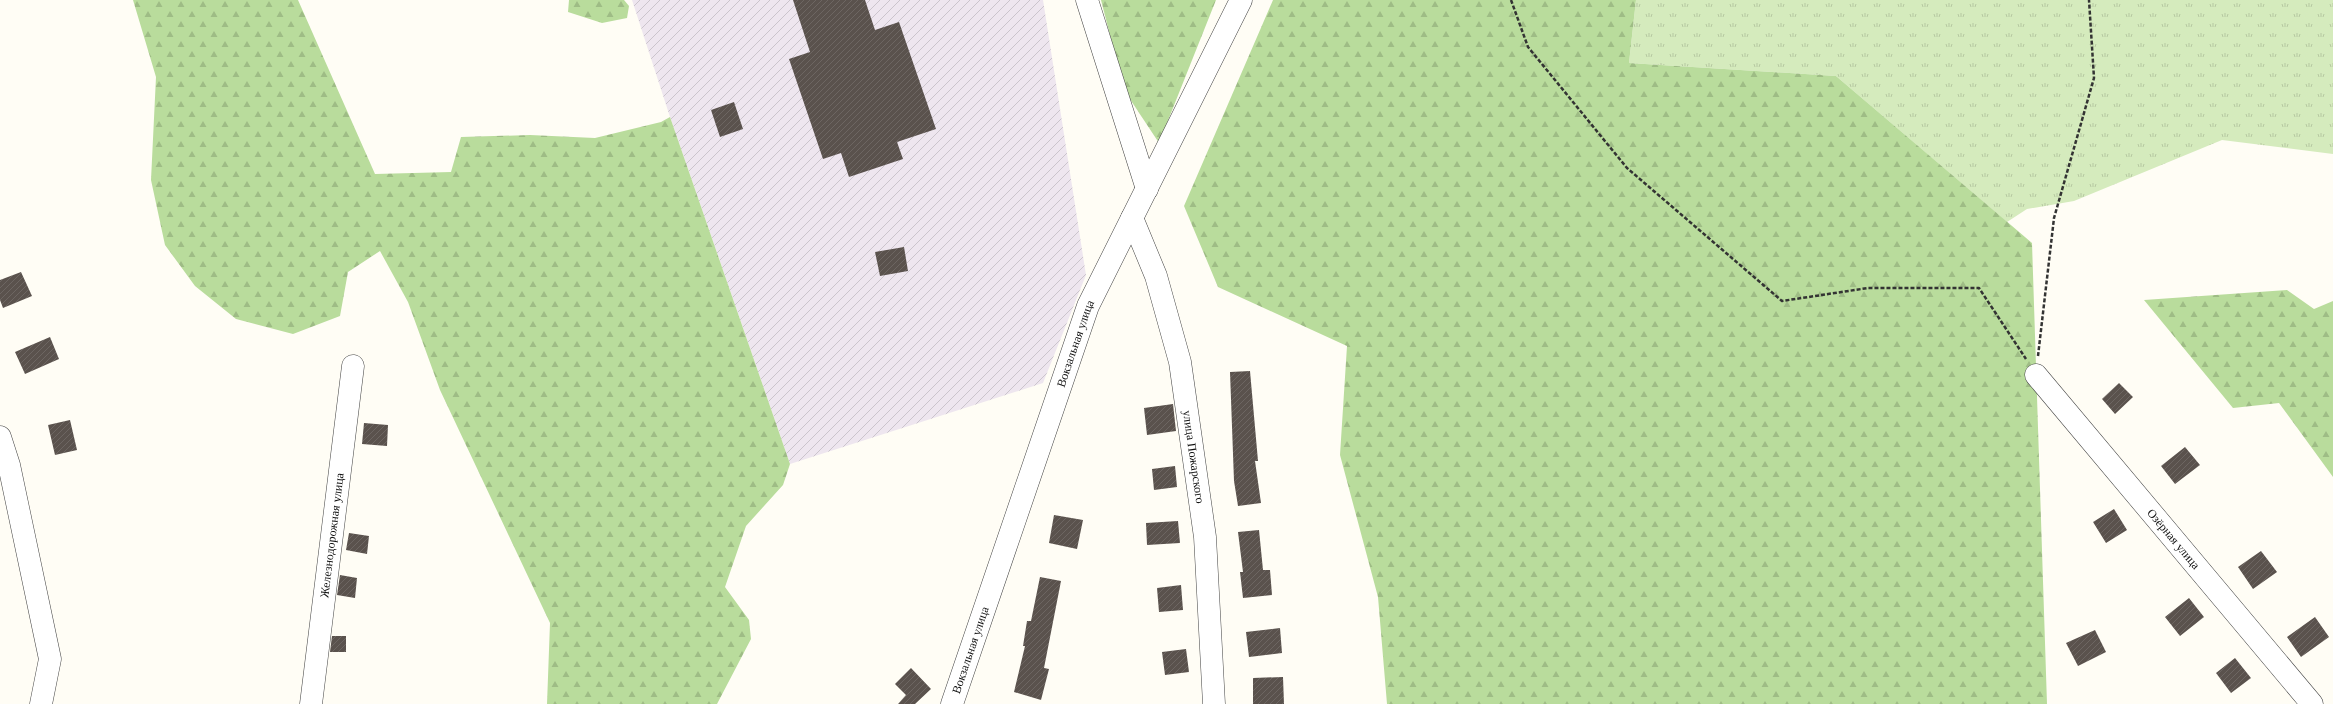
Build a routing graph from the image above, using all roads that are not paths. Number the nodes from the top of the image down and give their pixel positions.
1 (1087, 0) edge
2 (1241, 0) edge
3 (1147, 189) junction
4 (1132, 218) junction
5 (353, 366) dead end
6 (2036, 375) road end
7 (0, 437) edge
8 (41, 704) edge
9 (311, 704) edge
10 (952, 704) edge
11 (1214, 704) edge
12 (2312, 704) edge

1 - 3 street
2 - 3 street, Вокзальная улица
3 - 4 street, Вокзальная улица
4 - 10 street, Вокзальная улица
4 - 11 street, улица Пожарского
5 - 9 street, Железнодорожная улица
6 - 12 street, Озёрная улица
7 - 8 street

